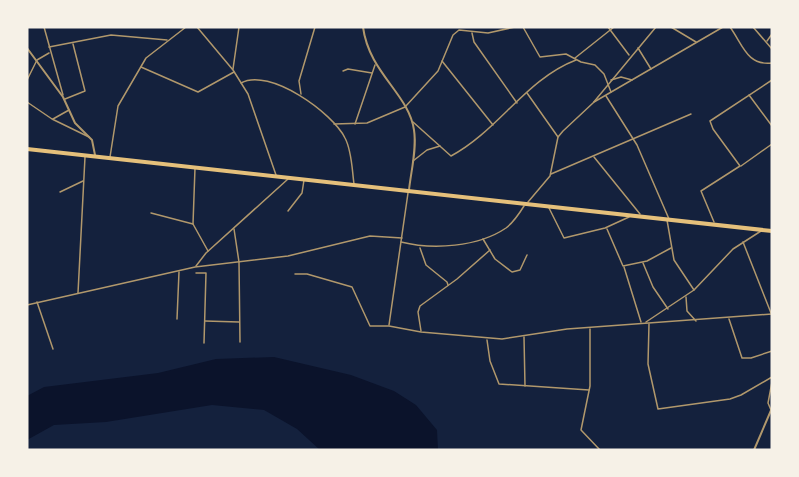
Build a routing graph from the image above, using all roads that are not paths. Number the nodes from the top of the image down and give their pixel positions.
1 (44, 27) edge
2 (186, 27) edge
3 (197, 27) edge
4 (239, 27) edge
5 (315, 27) edge
6 (363, 27) edge
7 (515, 27) edge
8 (523, 27) edge
9 (608, 27) edge
10 (614, 27) edge
11 (656, 27) edge
12 (671, 27) edge
13 (723, 27) edge
14 (730, 27) edge
15 (753, 27) edge
16 (458, 29) edge
17 (472, 32) junction
18 (610, 32) junction
19 (772, 34) edge
20 (168, 40) junction
21 (766, 41) junction
22 (73, 43) junction
23 (697, 43) junction
24 (49, 47) junction
25 (637, 47) junction
26 (27, 48) edge
27 (772, 49) edge
28 (50, 52) junction
29 (630, 56) junction
30 (575, 59) junction
31 (37, 60) junction
32 (442, 60) junction
33 (772, 63) edge
34 (375, 65) junction
35 (141, 67) junction
36 (651, 69) junction
37 (234, 71) junction
38 (343, 71) dead end
39 (372, 73) junction
40 (27, 80) edge
41 (632, 80) junction
42 (772, 80) edge
43 (609, 81) junction
44 (241, 82) junction
45 (611, 92) junction
46 (526, 93) junction
47 (748, 94) junction
48 (302, 95) junction
49 (605, 96) junction
50 (64, 98) junction
51 (27, 102) edge
52 (517, 103) junction
53 (593, 103) junction
54 (405, 107) junction
55 (69, 110) junction
56 (691, 114) dead end
57 (52, 120) junction
58 (412, 122) junction
59 (334, 124) junction
60 (355, 124) junction
61 (493, 125) junction
62 (772, 126) edge
63 (558, 137) junction
64 (90, 138) junction
65 (634, 138) junction
66 (772, 144) edge
67 (441, 146) junction
68 (27, 149) edge
69 (85, 156) junction
70 (593, 156) junction
71 (95, 157) junction
72 (110, 158) junction
73 (412, 162) junction
74 (740, 166) junction
75 (195, 167) junction
76 (551, 174) junction
77 (276, 176) junction
78 (292, 178) junction
79 (304, 179) junction
80 (85, 180) junction
81 (354, 185) junction
82 (409, 191) junction
83 (60, 192) dead end
84 (526, 204) junction
85 (549, 206) junction
86 (288, 211) dead end
87 (151, 213) dead end
88 (633, 216) junction
89 (642, 217) junction
90 (668, 219) junction
91 (193, 224) junction
92 (715, 225) junction
93 (234, 227) junction
94 (607, 228) junction
95 (765, 230) junction
96 (772, 231) edge
97 (402, 238) junction
98 (482, 239) junction
99 (743, 241) junction
100 (401, 242) junction
101 (420, 247) junction
102 (671, 248) junction
103 (208, 250) junction
104 (490, 250) junction
105 (527, 255) dead end
106 (239, 262) junction
107 (643, 262) junction
108 (623, 266) junction
109 (195, 267) junction
110 (179, 271) junction
111 (196, 273) dead end
112 (295, 274) dead end
113 (448, 286) junction
114 (694, 290) junction
115 (78, 293) junction
116 (686, 296) junction
117 (37, 302) junction
118 (27, 304) edge
119 (668, 309) junction
120 (772, 314) edge
121 (177, 319) dead end
122 (728, 319) junction
123 (205, 321) junction
124 (696, 321) junction
125 (240, 322) junction
126 (642, 323) junction
127 (649, 323) junction
128 (389, 326) junction
129 (590, 328) junction
130 (421, 332) junction
131 (524, 336) junction
132 (487, 339) junction
133 (240, 342) dead end
134 (204, 343) dead end
135 (53, 349) dead end
136 (772, 351) edge
137 (772, 377) edge
138 (772, 382) edge
139 (525, 387) junction
140 (589, 390) junction
141 (772, 409) edge
142 (600, 450) edge
143 (754, 450) edge

1 - 24 street
2 - 20 street
3 - 37 street
4 - 37 street
5 - 48 street
6 - 34 street
7 - 17 street
8 - 30 street
9 - 18 street
10 - 18 street
11 - 25 street
12 - 23 street
13 - 23 street
14 - 33 street
15 - 21 street
16 - 17 street
16 - 32 street
17 - 52 street
18 - 29 street
18 - 30 street
19 - 21 street
20 - 22 street
20 - 35 street
21 - 27 street
22 - 24 street
22 - 50 street
23 - 36 street
24 - 28 street
25 - 29 street
25 - 36 street
26 - 31 street
28 - 31 street
28 - 50 street
29 - 43 street
30 - 43 street
30 - 46 street
31 - 40 street
31 - 50 street
32 - 54 street
32 - 61 street
34 - 39 street
34 - 54 street
35 - 37 street
35 - 72 street
36 - 41 street
37 - 44 street
38 - 39 street
39 - 60 street
41 - 43 street
41 - 45 street
42 - 47 street
43 - 45 street
43 - 53 street
44 - 48 street
44 - 77 street
45 - 49 street
46 - 52 street
46 - 63 street
47 - 62 street
47 - 74 street
48 - 59 street
49 - 53 street
49 - 65 street
50 - 55 street
51 - 57 street
52 - 61 street
53 - 63 street
54 - 58 street
54 - 60 street
55 - 57 street
55 - 64 street
56 - 65 street
57 - 64 street
58 - 67 street
58 - 73 street
59 - 60 street
59 - 81 street
61 - 67 street
63 - 76 street
64 - 71 street
65 - 70 street
65 - 90 street
66 - 74 street
67 - 73 street
68 - 69 highway
69 - 71 highway
69 - 80 street
70 - 76 street
70 - 89 street
71 - 72 highway
72 - 75 highway
73 - 82 street
74 - 92 street
75 - 77 highway
75 - 91 street
76 - 84 street
77 - 78 highway
78 - 79 highway
78 - 93 street
79 - 81 highway
79 - 86 street
80 - 83 street
80 - 115 street
81 - 82 highway
82 - 84 highway
82 - 97 street
84 - 85 highway
84 - 98 street
85 - 88 highway
85 - 94 street
87 - 91 street
88 - 89 highway
88 - 94 street
89 - 90 highway
90 - 92 highway
90 - 102 street
91 - 103 street
92 - 95 highway
93 - 103 street
93 - 106 street
94 - 108 street
95 - 96 highway
95 - 99 street
97 - 100 street
97 - 106 street
98 - 101 street
98 - 104 street
99 - 114 street
99 - 120 street
100 - 101 street
100 - 128 street
101 - 113 street
102 - 107 street
102 - 114 street
103 - 109 street
104 - 105 street
104 - 113 street
106 - 109 street
106 - 125 street
107 - 108 street
107 - 119 street
108 - 126 street
109 - 110 street
110 - 115 street
110 - 121 street
111 - 123 street
112 - 128 street
113 - 130 street
114 - 116 street
115 - 117 street
116 - 119 street
116 - 124 street
117 - 118 street
117 - 135 street
119 - 126 street
120 - 122 street
122 - 124 street
122 - 136 street
123 - 125 street
123 - 134 street
124 - 127 street
125 - 133 street
126 - 127 street
126 - 129 street
127 - 137 street
128 - 130 street
129 - 131 street
129 - 140 street
130 - 132 street
131 - 132 street
131 - 139 street
132 - 139 street
138 - 141 street
139 - 140 street
140 - 142 street
141 - 143 street

